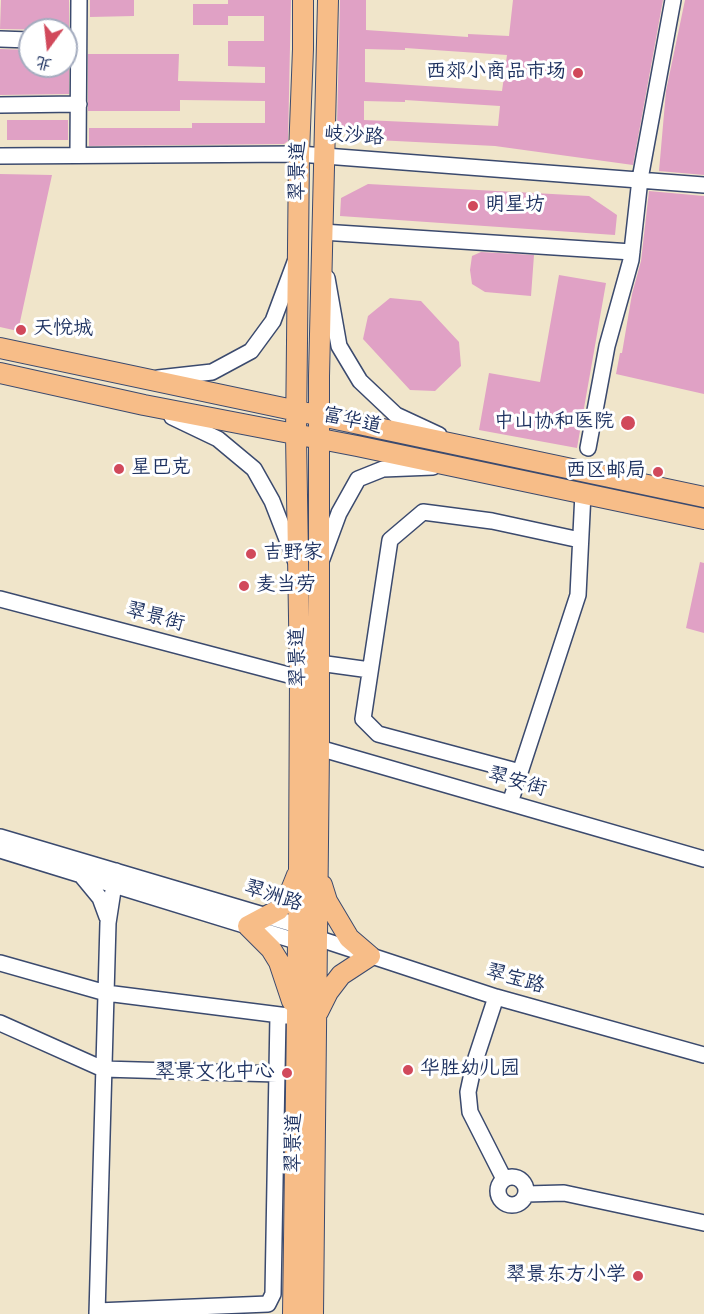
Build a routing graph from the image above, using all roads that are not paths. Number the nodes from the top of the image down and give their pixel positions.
1 (79, 0) edge
2 (303, 0) edge
3 (328, 0) edge
4 (673, 0) edge
5 (76, 18) edge
6 (0, 39) edge
7 (18, 40) edge
8 (76, 78) edge
9 (79, 104) junction
10 (0, 105) edge
11 (299, 154) junction
12 (78, 155) junction
13 (0, 156) edge
14 (325, 156) junction
15 (640, 179) junction
16 (704, 185) edge
17 (322, 232) junction
18 (632, 252) junction
19 (298, 254) junction
20 (323, 255) junction
21 (0, 348) edge
22 (0, 373) edge
23 (145, 379) junction
24 (144, 405) junction
25 (296, 410) junction
26 (320, 416) junction
27 (296, 435) junction
28 (320, 440) junction
29 (458, 444) junction
30 (588, 447) dead end
31 (455, 466) junction
32 (583, 493) junction
33 (704, 496) edge
34 (704, 519) edge
35 (580, 540) junction
36 (297, 565) junction
37 (318, 567) junction
38 (0, 599) edge
39 (319, 663) junction
40 (370, 670) junction
41 (300, 678) junction
42 (319, 748) junction
43 (520, 772) junction
44 (510, 803) junction
45 (0, 837) edge
46 (0, 850) edge
47 (704, 859) edge
48 (308, 870) junction
49 (78, 873) junction
50 (115, 877) junction
51 (147, 894) junction
52 (268, 916) junction
53 (108, 923) junction
54 (248, 926) junction
55 (304, 935) junction
56 (370, 956) junction
57 (0, 963) edge
58 (106, 993) junction
59 (496, 997) junction
60 (296, 1017) junction
61 (0, 1023) edge
62 (704, 1055) edge
63 (103, 1069) junction
64 (277, 1074) junction
65 (504, 1179) junction
66 (526, 1194) junction
67 (704, 1223) edge
68 (97, 1313) edge
69 (293, 1314) edge
70 (313, 1314) edge

1 - 5 street
2 - 11 main road, 翠景道
3 - 14 main road, 翠景道
4 - 15 street
6 - 7 street
8 - 9 street
9 - 10 street
9 - 12 street
11 - 12 street, 岐沙路
11 - 14 street, 岐沙路
11 - 19 main road, 翠景道
12 - 13 street, 岐沙路
14 - 15 street, 岐沙路
14 - 17 main road, 翠景道
15 - 16 street, 岐沙路
15 - 18 street
17 - 18 street
17 - 20 main road, 翠景道
18 - 30 street
19 - 23 street
19 - 25 main road, 翠景道
20 - 26 main road, 翠景道
20 - 29 street
21 - 23 main road, 富华道
22 - 24 main road, 富华道
23 - 25 main road, 富华道
24 - 27 main road, 富华道
24 - 36 street
25 - 26 main road, 富华道
25 - 27 main road, 翠景道
26 - 28 main road, 翠景道
26 - 29 main road, 富华道
27 - 28 main road, 富华道
27 - 36 main road, 翠景道
28 - 31 main road, 富华道
28 - 37 main road, 翠景道
29 - 33 main road, 富华道
31 - 32 main road, 富华道
31 - 37 street
32 - 34 main road, 富华道
32 - 35 street
35 - 40 street
35 - 43 street
36 - 41 main road, 翠景道
37 - 39 main road, 翠景道
38 - 41 street, 翠景街
39 - 40 street
39 - 42 main road, 翠景道
40 - 43 street
41 - 48 main road, 翠景道
42 - 44 street, 翠安街
42 - 48 main road, 翠景道
43 - 44 street
44 - 47 street, 翠安街
45 - 50 street, 翠洲路
46 - 49 street, 翠洲路
48 - 52 main road
48 - 55 main road, 翠景道
48 - 56 main road
49 - 50 street, 翠洲路
49 - 53 street
50 - 51 street, 翠洲路
50 - 52 street, 翠洲路
50 - 53 street
51 - 53 street
51 - 54 street, 翠洲路
52 - 54 main road
52 - 55 street, 翠洲路
53 - 58 street
54 - 55 street, 翠洲路
54 - 60 main road
55 - 56 street, 翠宝路
55 - 60 main road, 翠景道
56 - 59 street, 翠宝路
56 - 60 main road
57 - 58 street
58 - 60 street
58 - 63 street
59 - 62 street, 翠宝路
59 - 65 street
60 - 64 street
60 - 69 main road, 翠景道
60 - 70 main road
61 - 63 street
63 - 64 street
63 - 68 street
64 - 68 street
65 - 66 street
65 - 66 street
66 - 67 street

